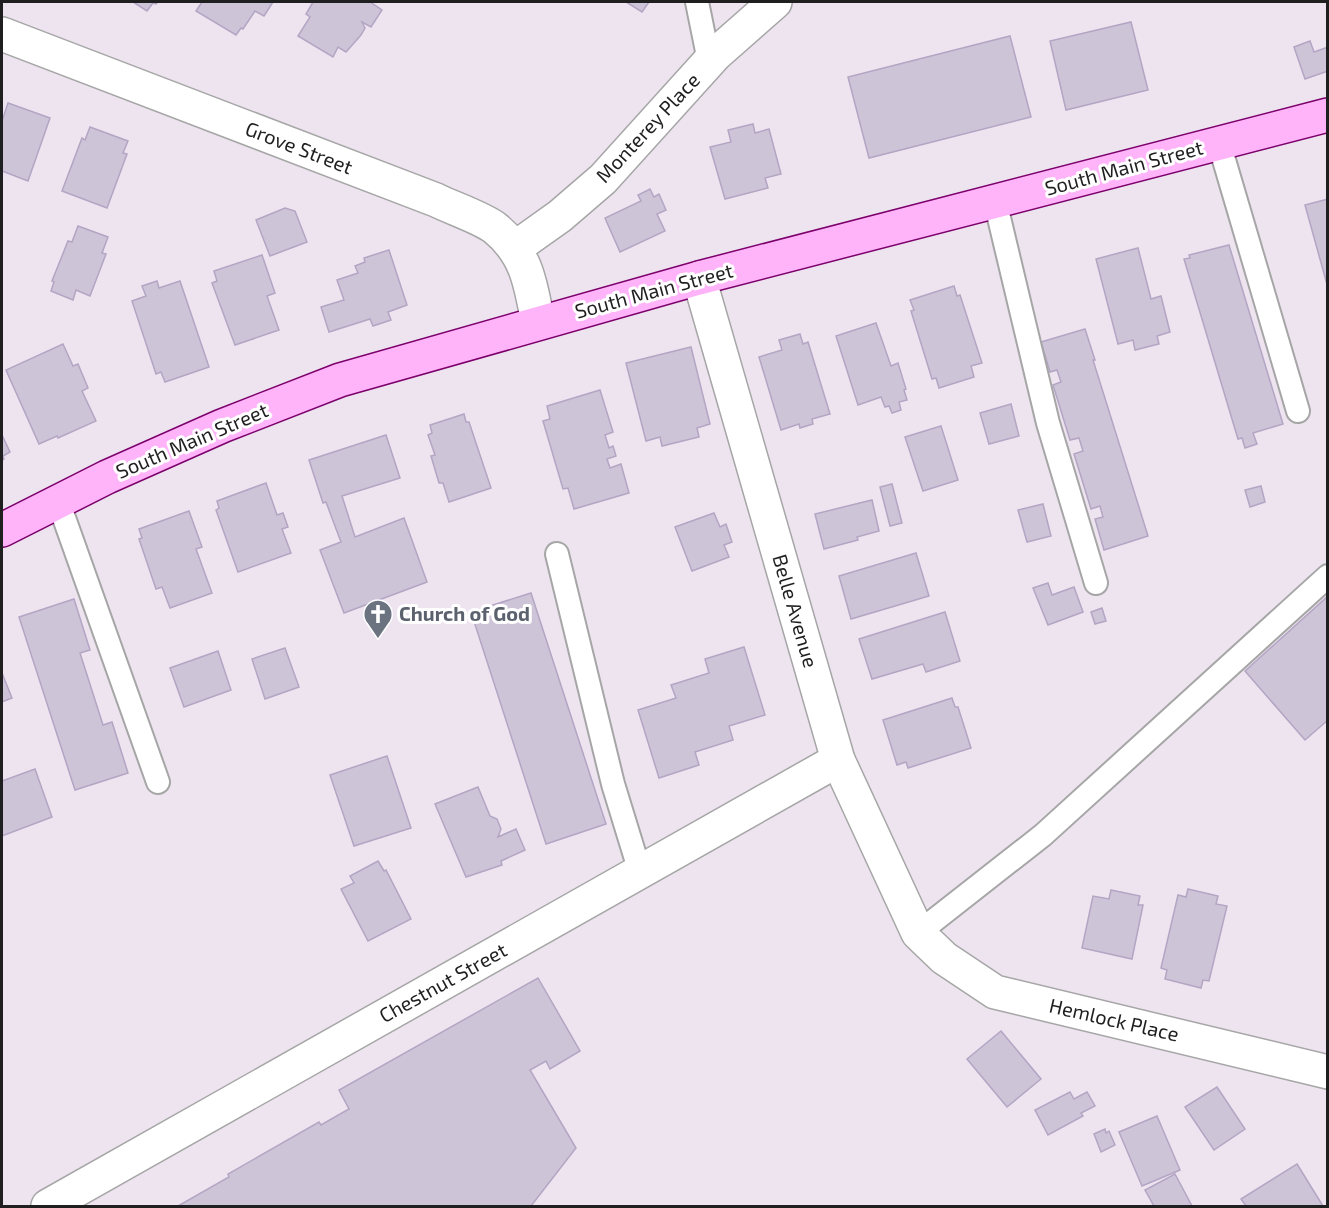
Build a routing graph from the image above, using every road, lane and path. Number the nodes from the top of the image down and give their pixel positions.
1 (697, 2) edge
2 (775, 2) edge
3 (2, 33) edge
4 (709, 61) junction
5 (1328, 115) edge
6 (1219, 143) junction
7 (995, 201) junction
8 (515, 248) junction
9 (699, 278) junction
10 (538, 323) junction
11 (1298, 411) dead end
12 (58, 501) junction
13 (2, 530) edge
14 (557, 554) dead end
15 (1328, 576) edge
16 (1096, 583) dead end
17 (838, 760) junction
18 (158, 782) dead end
19 (640, 872) junction
20 (918, 933) junction
21 (1328, 1072) edge
22 (48, 1206) edge

1 - 4 lane
2 - 4 street, Monterey Place
3 - 8 street, Grove Street
4 - 8 street, Monterey Place
5 - 6 main road, South Main Street
6 - 7 main road, South Main Street
6 - 11 lane
7 - 9 main road, South Main Street
7 - 16 lane
8 - 10 street, Grove Street
9 - 10 main road, South Main Street
9 - 17 street, Belle Avenue
10 - 12 main road, South Main Street
12 - 13 main road, South Main Street
12 - 18 lane
14 - 19 lane
15 - 20 lane
17 - 19 street, Chestnut Street
17 - 20 street, Belle Avenue
19 - 22 street, Chestnut Street
20 - 21 street, Hemlock Place

